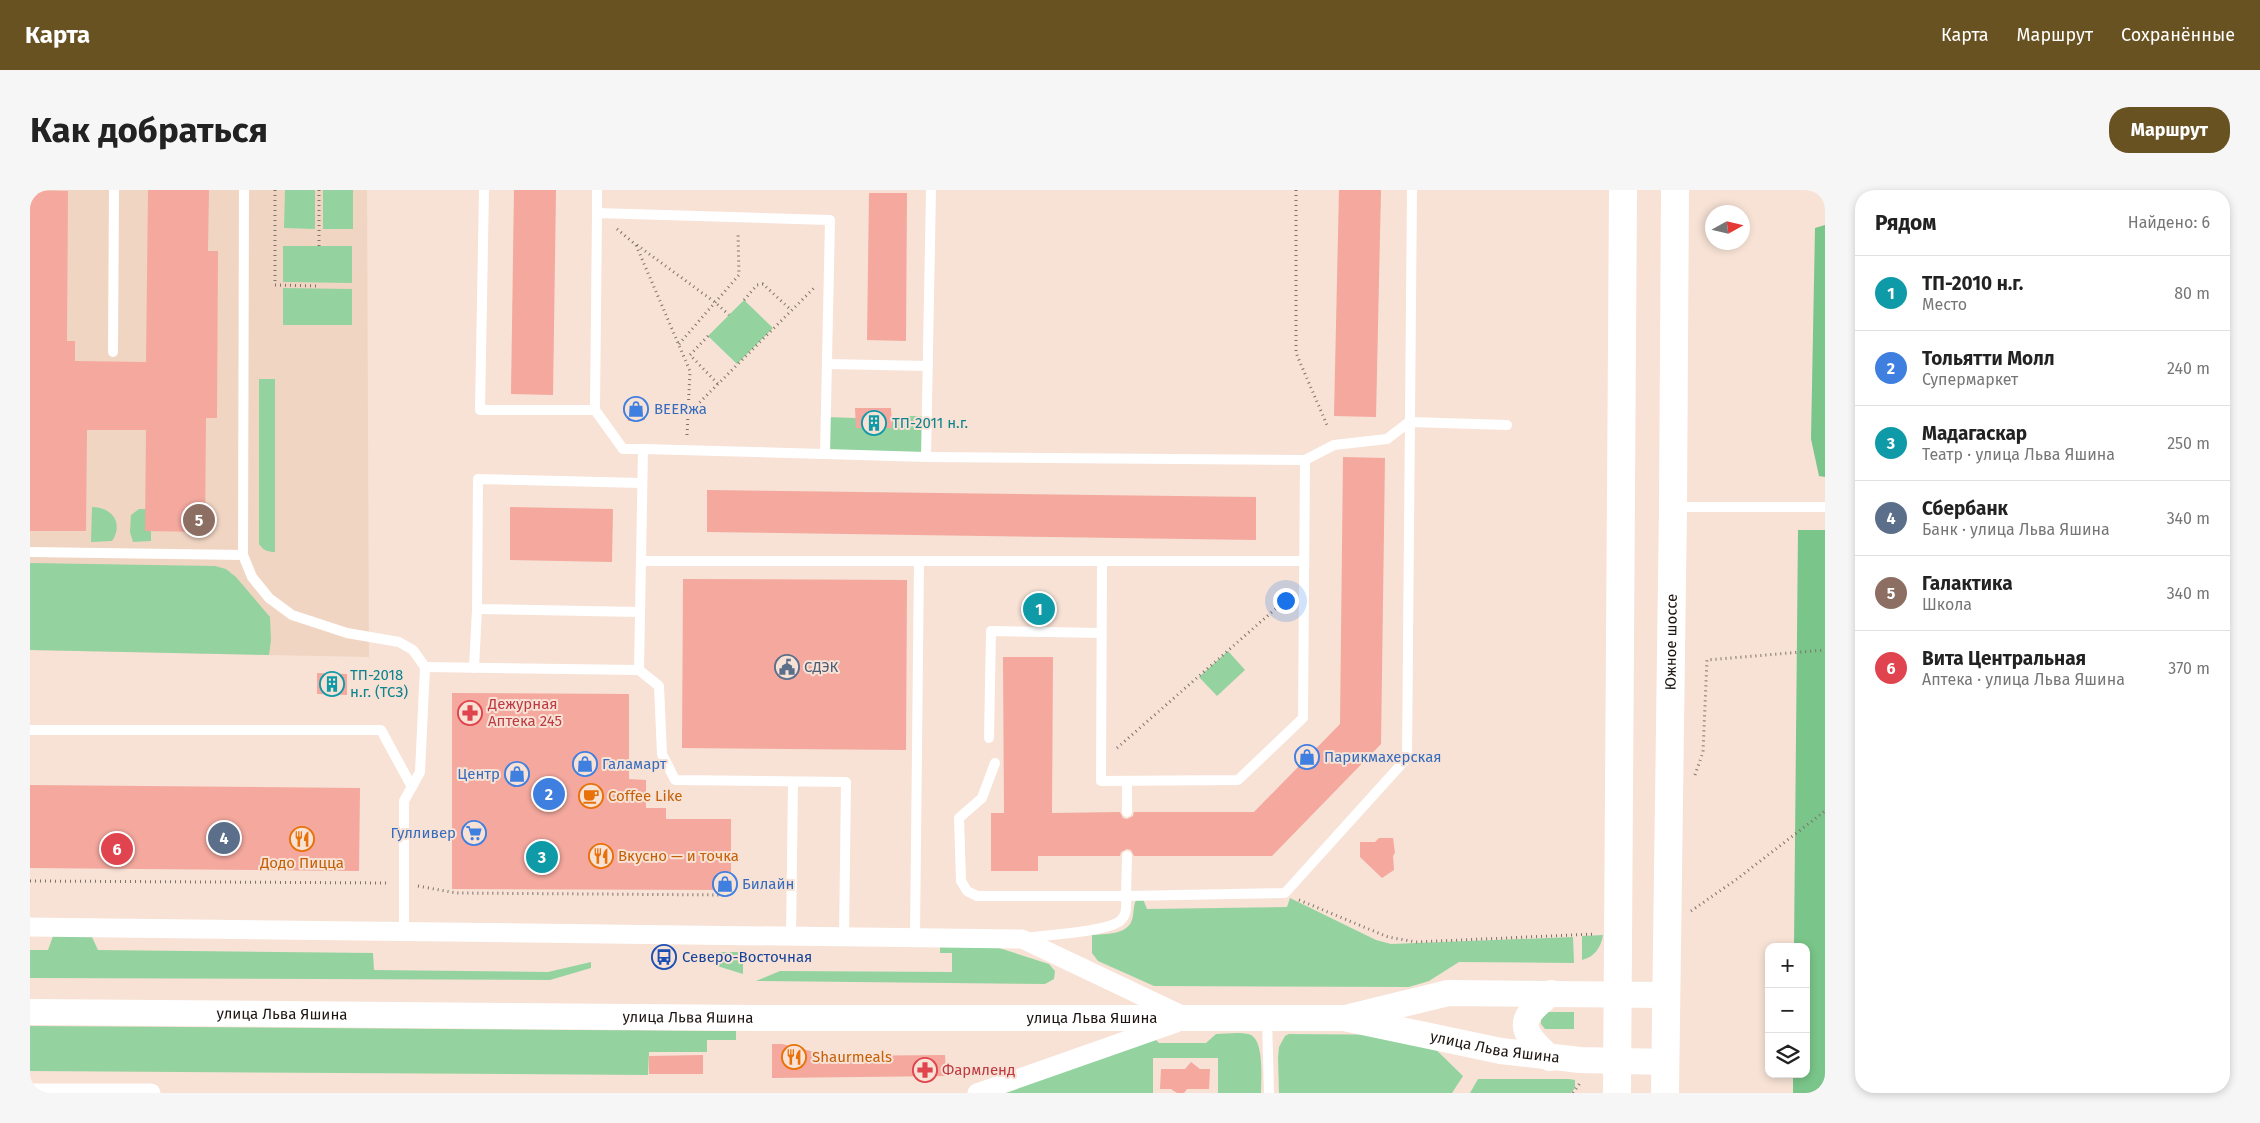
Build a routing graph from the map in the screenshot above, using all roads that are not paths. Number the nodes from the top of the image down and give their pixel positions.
1 (114, 190) edge
2 (244, 190) edge
3 (484, 190) edge
4 (597, 190) edge
5 (931, 190) edge
6 (1412, 190) edge
7 (1623, 190) edge
8 (1675, 190) edge
9 (597, 213) junction
10 (114, 352) dead end
11 (827, 364) junction
12 (928, 366) junction
13 (595, 410) junction
14 (1410, 422) junction
15 (1507, 424) dead end
16 (643, 450) junction
17 (825, 454) junction
18 (926, 457) junction
19 (1305, 460) junction
20 (642, 483) junction
21 (1673, 507) junction
22 (1825, 507) edge
23 (30, 552) edge
24 (243, 555) junction
25 (641, 561) junction
26 (919, 561) junction
27 (1102, 561) junction
28 (1304, 561) junction
29 (477, 608) junction
30 (640, 612) junction
31 (1101, 632) junction
32 (426, 667) junction
33 (474, 668) junction
34 (639, 670) junction
35 (30, 730) edge
36 (989, 738) dead end
37 (995, 763) dead end
38 (1127, 781) junction
39 (793, 782) junction
40 (412, 787) junction
41 (1127, 812) dead end
42 (1127, 856) dead end
43 (1126, 896) junction
44 (30, 927) edge
45 (404, 932) junction
46 (791, 936) junction
47 (844, 936) junction
48 (914, 937) junction
49 (1022, 939) junction
50 (1551, 993) junction
51 (1618, 994) junction
52 (1666, 995) junction
53 (30, 1012) edge
54 (1189, 1018) junction
55 (1344, 1018) junction
56 (1267, 1019) junction
57 (1550, 1058) junction
58 (1617, 1062) junction
59 (1665, 1062) junction
60 (30, 1093) edge
61 (151, 1093) edge
62 (977, 1093) edge
63 (1269, 1093) edge
64 (1617, 1093) edge
65 (1665, 1093) edge

1 - 10 lane
2 - 24 lane
3 - 13 lane
4 - 9 lane
5 - 12 lane
6 - 14 lane
7 - 51 main road
8 - 21 main road, Южное шоссе
9 - 11 lane
9 - 13 lane
11 - 12 lane
11 - 17 lane
12 - 18 lane
13 - 16 lane
14 - 15 lane
14 - 19 lane
14 - 43 lane
16 - 17 lane
16 - 20 lane
17 - 18 lane
18 - 19 lane
19 - 28 lane
20 - 25 lane
20 - 29 lane
21 - 22 lane
21 - 52 main road, Южное шоссе
23 - 24 lane
24 - 32 lane
25 - 26 lane
25 - 30 lane
26 - 27 lane
26 - 48 lane
27 - 28 lane
27 - 31 lane
28 - 38 lane
29 - 30 lane
29 - 33 lane
30 - 34 lane
31 - 36 lane
31 - 38 lane
32 - 33 lane
32 - 40 lane
33 - 34 lane
34 - 39 lane
35 - 40 lane
37 - 43 lane
38 - 41 lane
39 - 46 lane
39 - 47 lane
40 - 45 lane
42 - 43 lane
43 - 49 lane
44 - 45 street
45 - 46 street
46 - 47 street
47 - 48 street
48 - 49 street
49 - 54 street
50 - 51 main road, улица Льва Яшина
50 - 55 main road, улица Льва Яшина
50 - 57 main road
51 - 52 main road, улица Льва Яшина
51 - 58 main road
52 - 59 main road, Южное шоссе
53 - 54 main road, улица Льва Яшина
54 - 56 main road, улица Льва Яшина
54 - 62 street
55 - 56 main road, улица Льва Яшина
55 - 57 main road, улица Льва Яшина
56 - 63 lane
57 - 58 main road, улица Льва Яшина
58 - 59 main road, улица Льва Яшина
58 - 64 main road
59 - 65 main road, Южное шоссе
60 - 61 street

